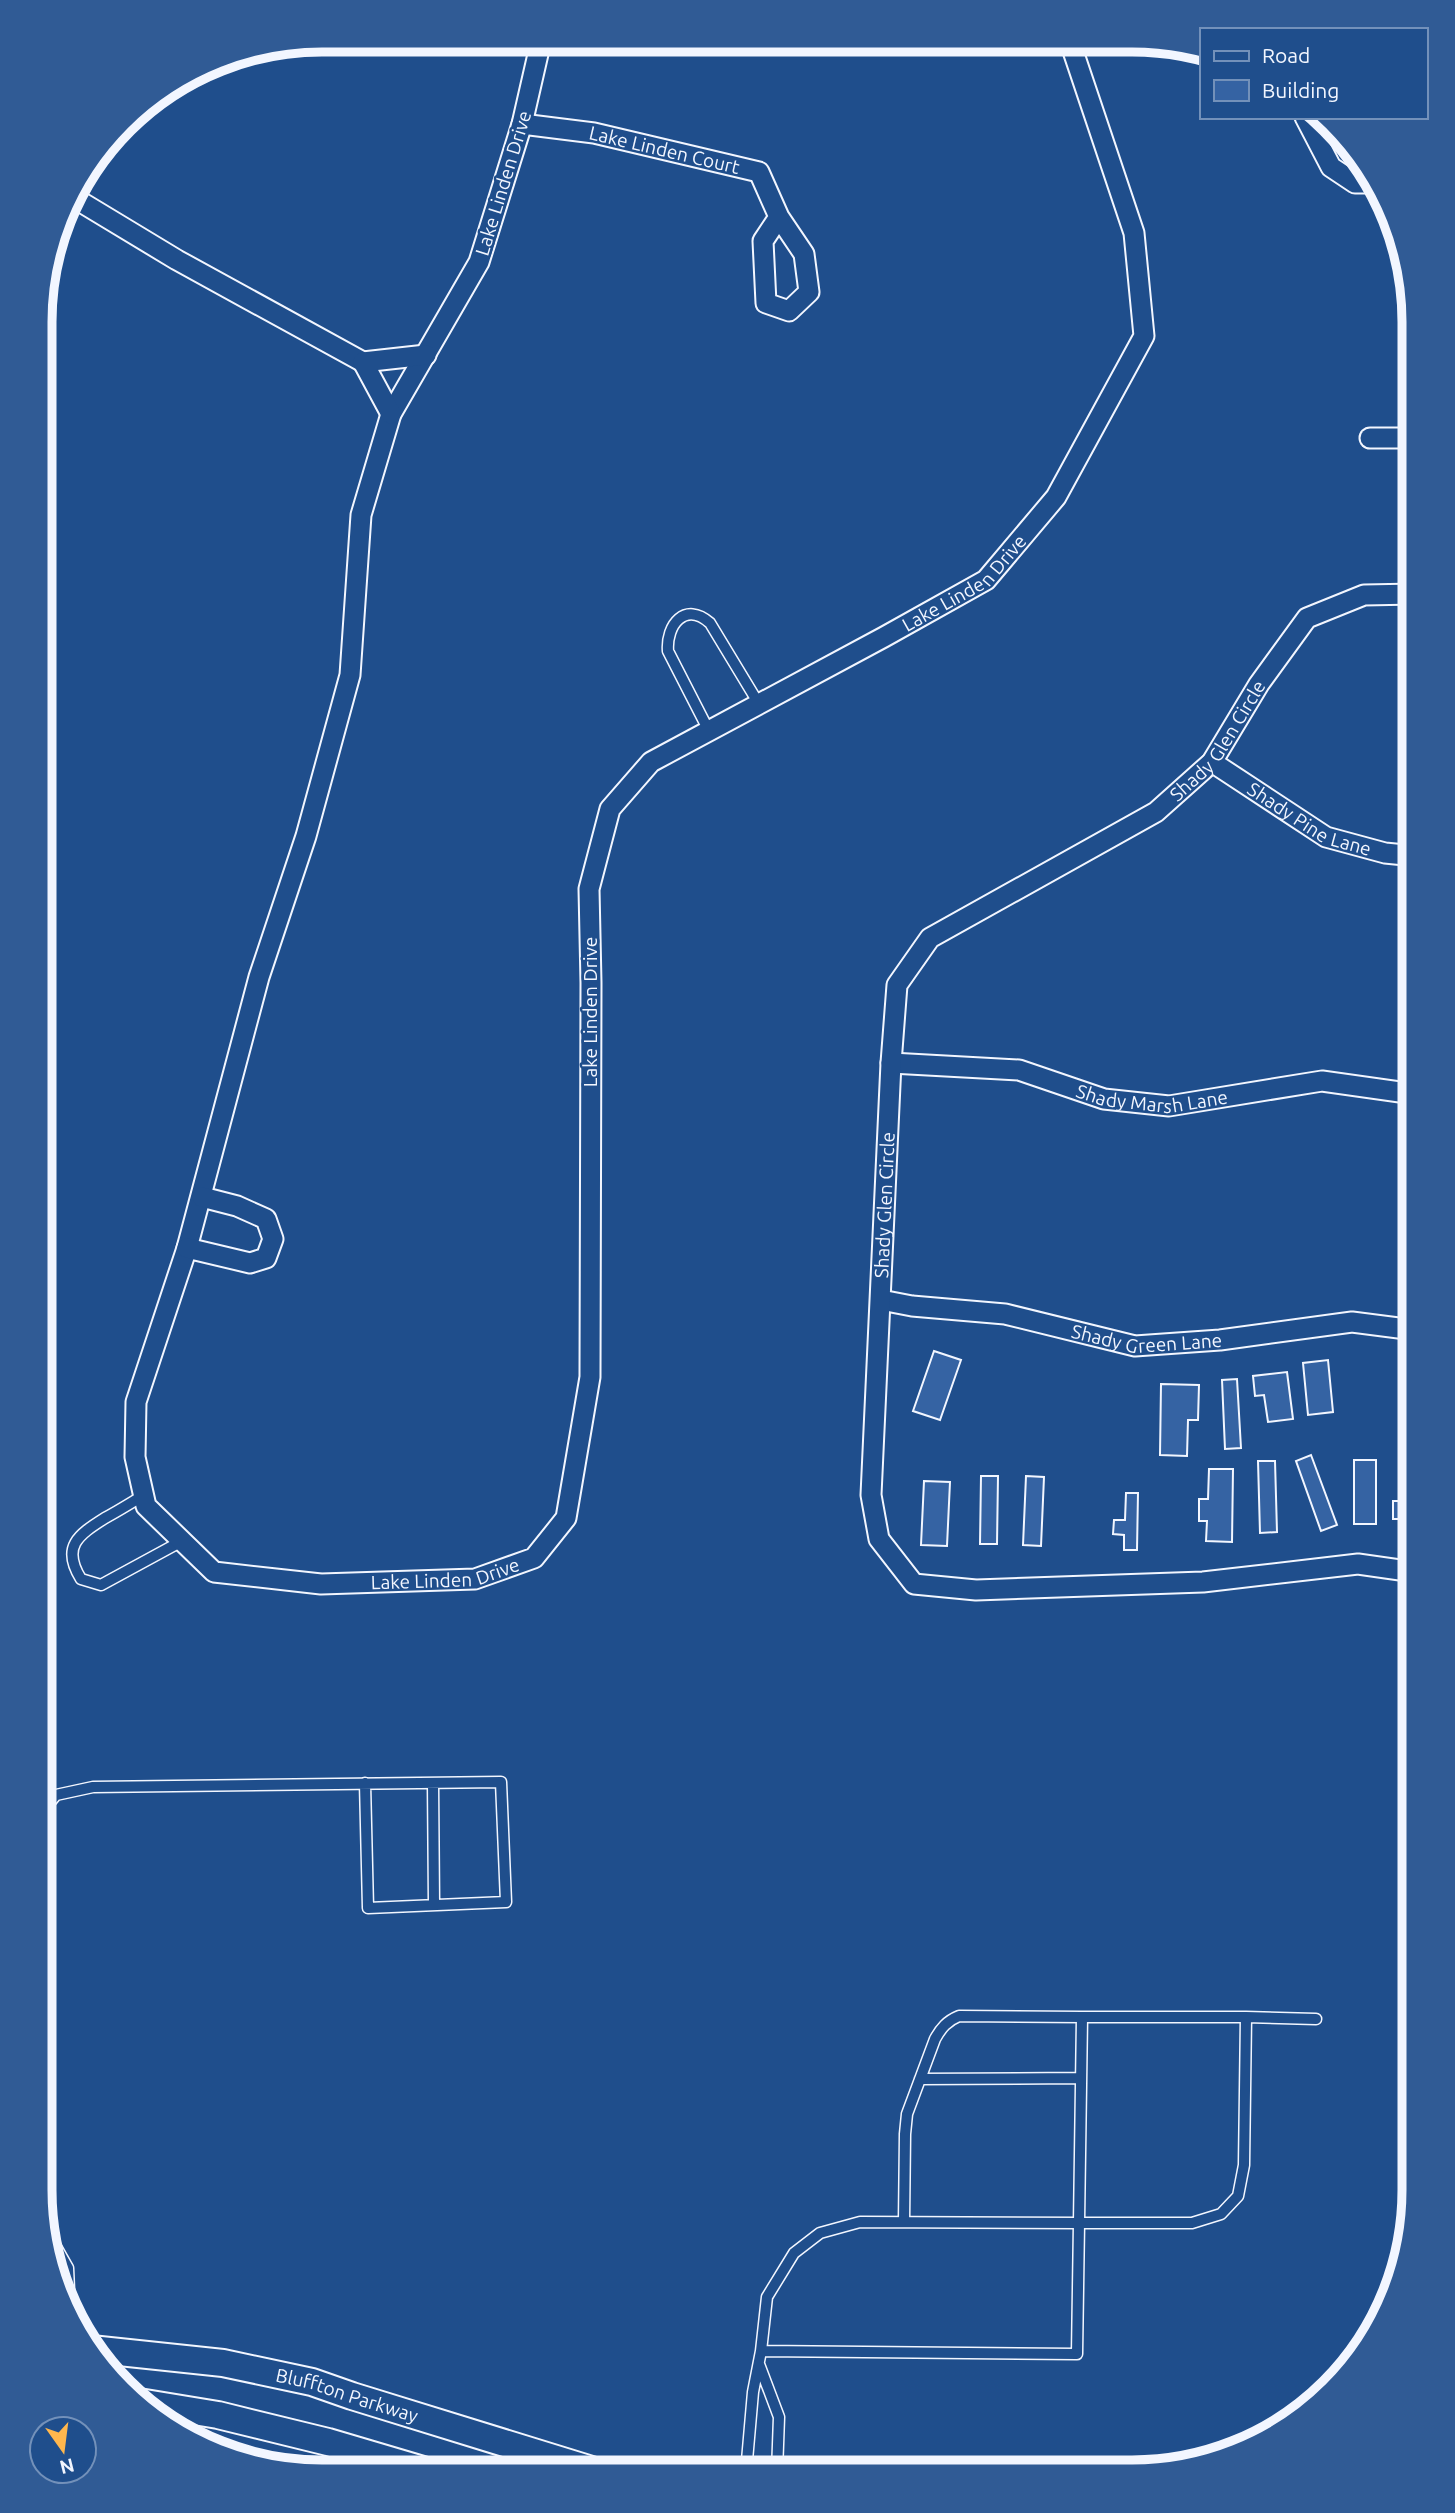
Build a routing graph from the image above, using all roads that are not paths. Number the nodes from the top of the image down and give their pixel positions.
1 (538, 52) edge
2 (1073, 52) edge
3 (1307, 119) edge
4 (522, 124) junction
5 (1363, 183) edge
6 (81, 202) edge
7 (779, 217) dead end
8 (426, 355) junction
9 (363, 362) junction
10 (391, 414) junction
11 (1370, 438) dead end
12 (1402, 438) edge
13 (1402, 594) edge
14 (759, 704) junction
15 (709, 731) junction
16 (1212, 762) junction
17 (1402, 855) edge
18 (891, 1063) junction
19 (1402, 1092) edge
20 (202, 1196) junction
21 (187, 1248) junction
22 (881, 1300) junction
23 (1402, 1328) edge
24 (144, 1495) junction
25 (182, 1541) junction
26 (1402, 1570) edge
27 (365, 1783) junction
28 (433, 1783) junction
29 (52, 1800) edge
30 (434, 1905) junction
31 (1082, 2017) junction
32 (1246, 2017) junction
33 (1316, 2019) dead end
34 (1081, 2078) junction
35 (920, 2079) junction
36 (904, 2222) junction
37 (1079, 2222) junction
38 (61, 2255) edge
39 (69, 2282) edge
40 (104, 2349) edge
41 (761, 2351) junction
42 (759, 2363) junction
43 (158, 2405) edge
44 (389, 2460) edge
45 (559, 2460) edge
46 (747, 2460) edge
47 (777, 2460) edge

1 - 4 street, Lake Linden Drive
2 - 14 street, Lake Linden Drive
3 - 5 street
4 - 7 street, Lake Linden Court
4 - 8 street, Lake Linden Drive
6 - 9 street
8 - 9 street
8 - 10 street, Lake Linden Drive
9 - 10 street
10 - 20 street, Lake Linden Drive
11 - 12 street
13 - 16 street, Shady Glen Circle
14 - 15 street, Lake Linden Drive
14 - 15 lane
15 - 25 street, Lake Linden Drive
16 - 17 street, Shady Pine Lane
16 - 18 street, Shady Glen Circle
18 - 19 street, Shady Marsh Lane
18 - 22 street, Shady Glen Circle
20 - 21 street, Lake Linden Drive
20 - 21 street
21 - 24 street, Lake Linden Drive
22 - 23 street, Shady Green Lane
22 - 26 street, Shady Glen Circle
24 - 25 street, Lake Linden Drive
24 - 25 lane
27 - 28 lane
27 - 29 lane
27 - 30 lane
28 - 30 lane
28 - 30 lane
31 - 32 lane
31 - 34 lane
31 - 35 lane
32 - 33 lane
32 - 37 lane
34 - 35 lane
34 - 37 lane
35 - 36 lane
36 - 37 lane
36 - 41 lane
37 - 41 lane
38 - 39 lane
40 - 45 main road, Bluffton Parkway
41 - 42 lane
42 - 46 lane
42 - 47 lane
43 - 44 main road

